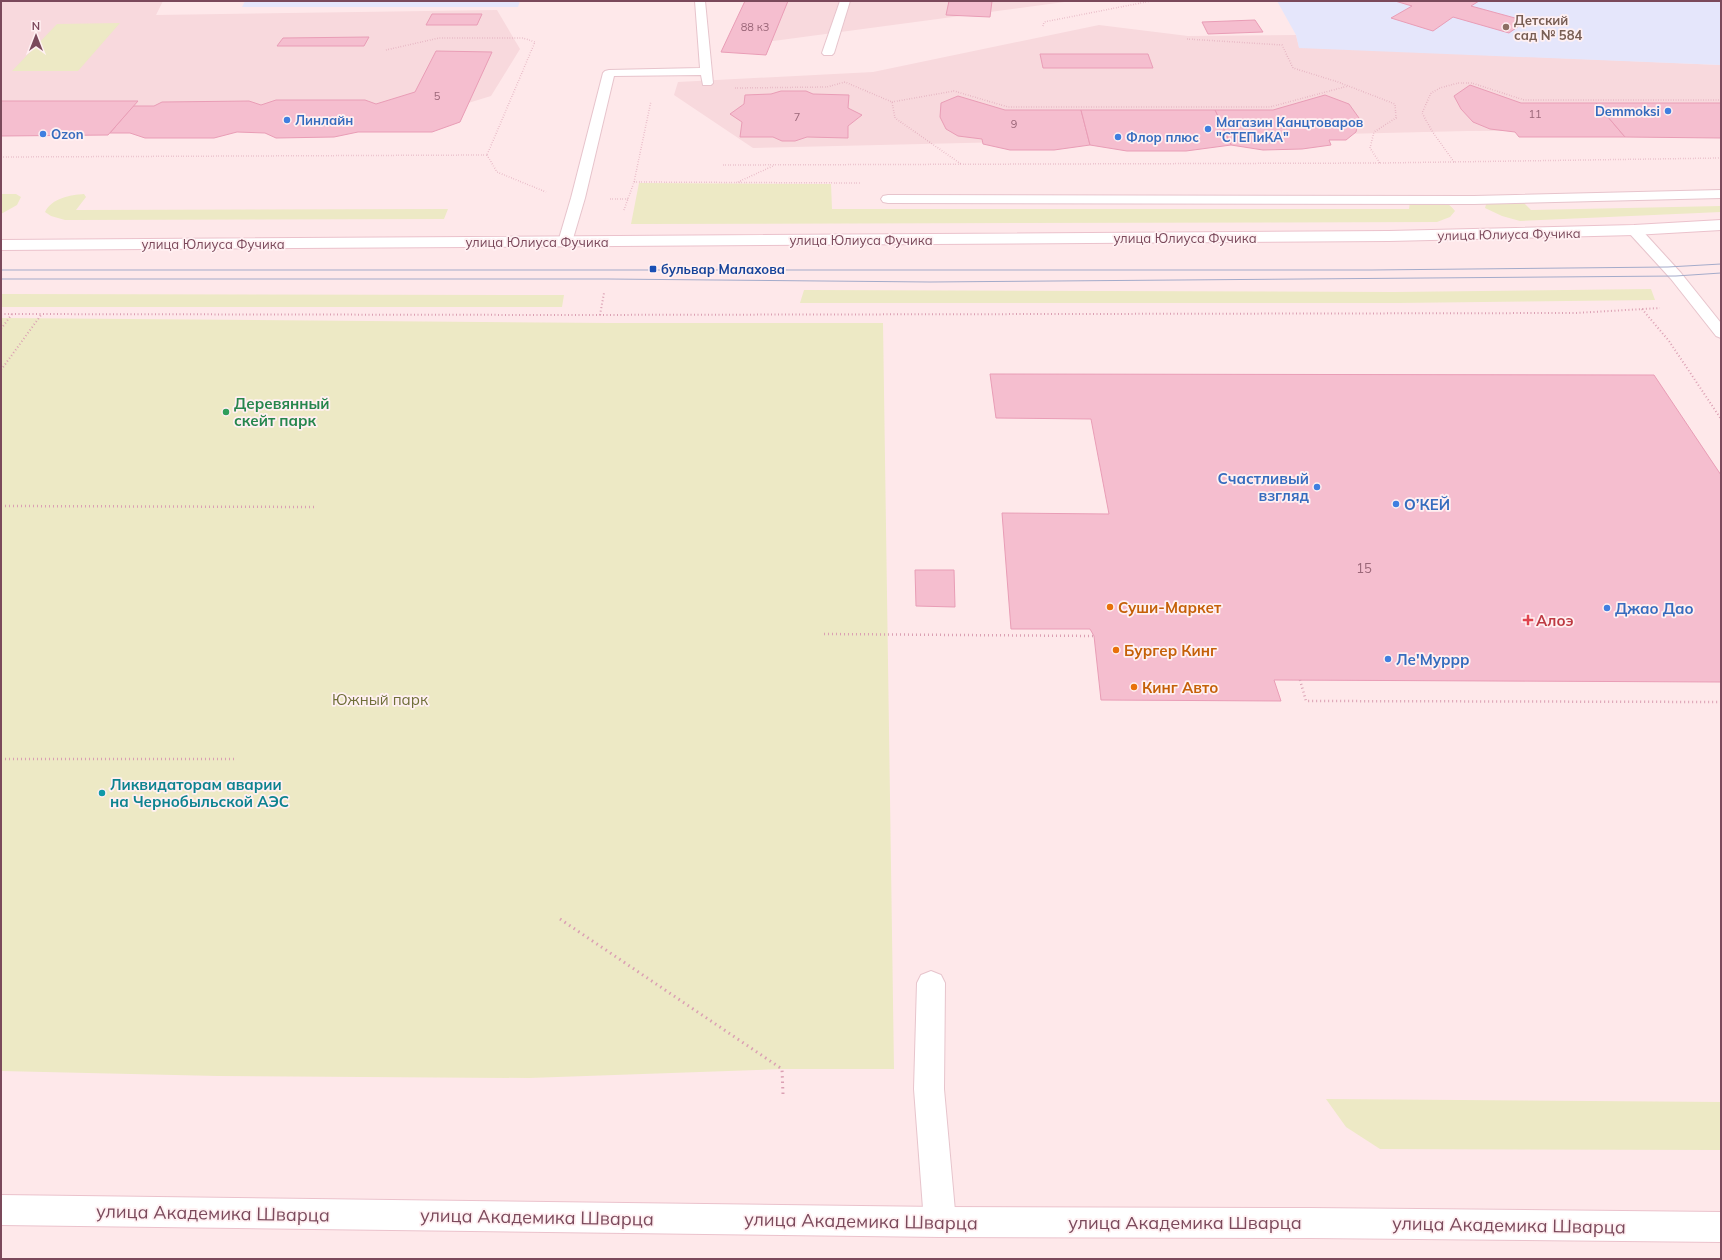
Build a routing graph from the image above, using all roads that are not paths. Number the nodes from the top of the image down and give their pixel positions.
1 (700, 1) edge
2 (846, 1) edge
3 (828, 53) dead end
4 (1721, 194) edge
5 (888, 199) dead end
6 (1721, 225) edge
7 (1634, 230) junction
8 (565, 242) junction
9 (1, 245) edge
10 (1721, 334) edge
11 (931, 983) dead end
12 (1, 1210) edge
13 (940, 1222) junction
14 (1721, 1227) edge

1 - 8 lane
2 - 3 lane
4 - 5 lane
6 - 7 street, улица Юлиуса Фучика
7 - 8 street, улица Юлиуса Фучика
7 - 10 lane
8 - 9 street, улица Юлиуса Фучика
11 - 13 street
12 - 13 street, улица Академика Шварца
13 - 14 street, улица Академика Шварца

